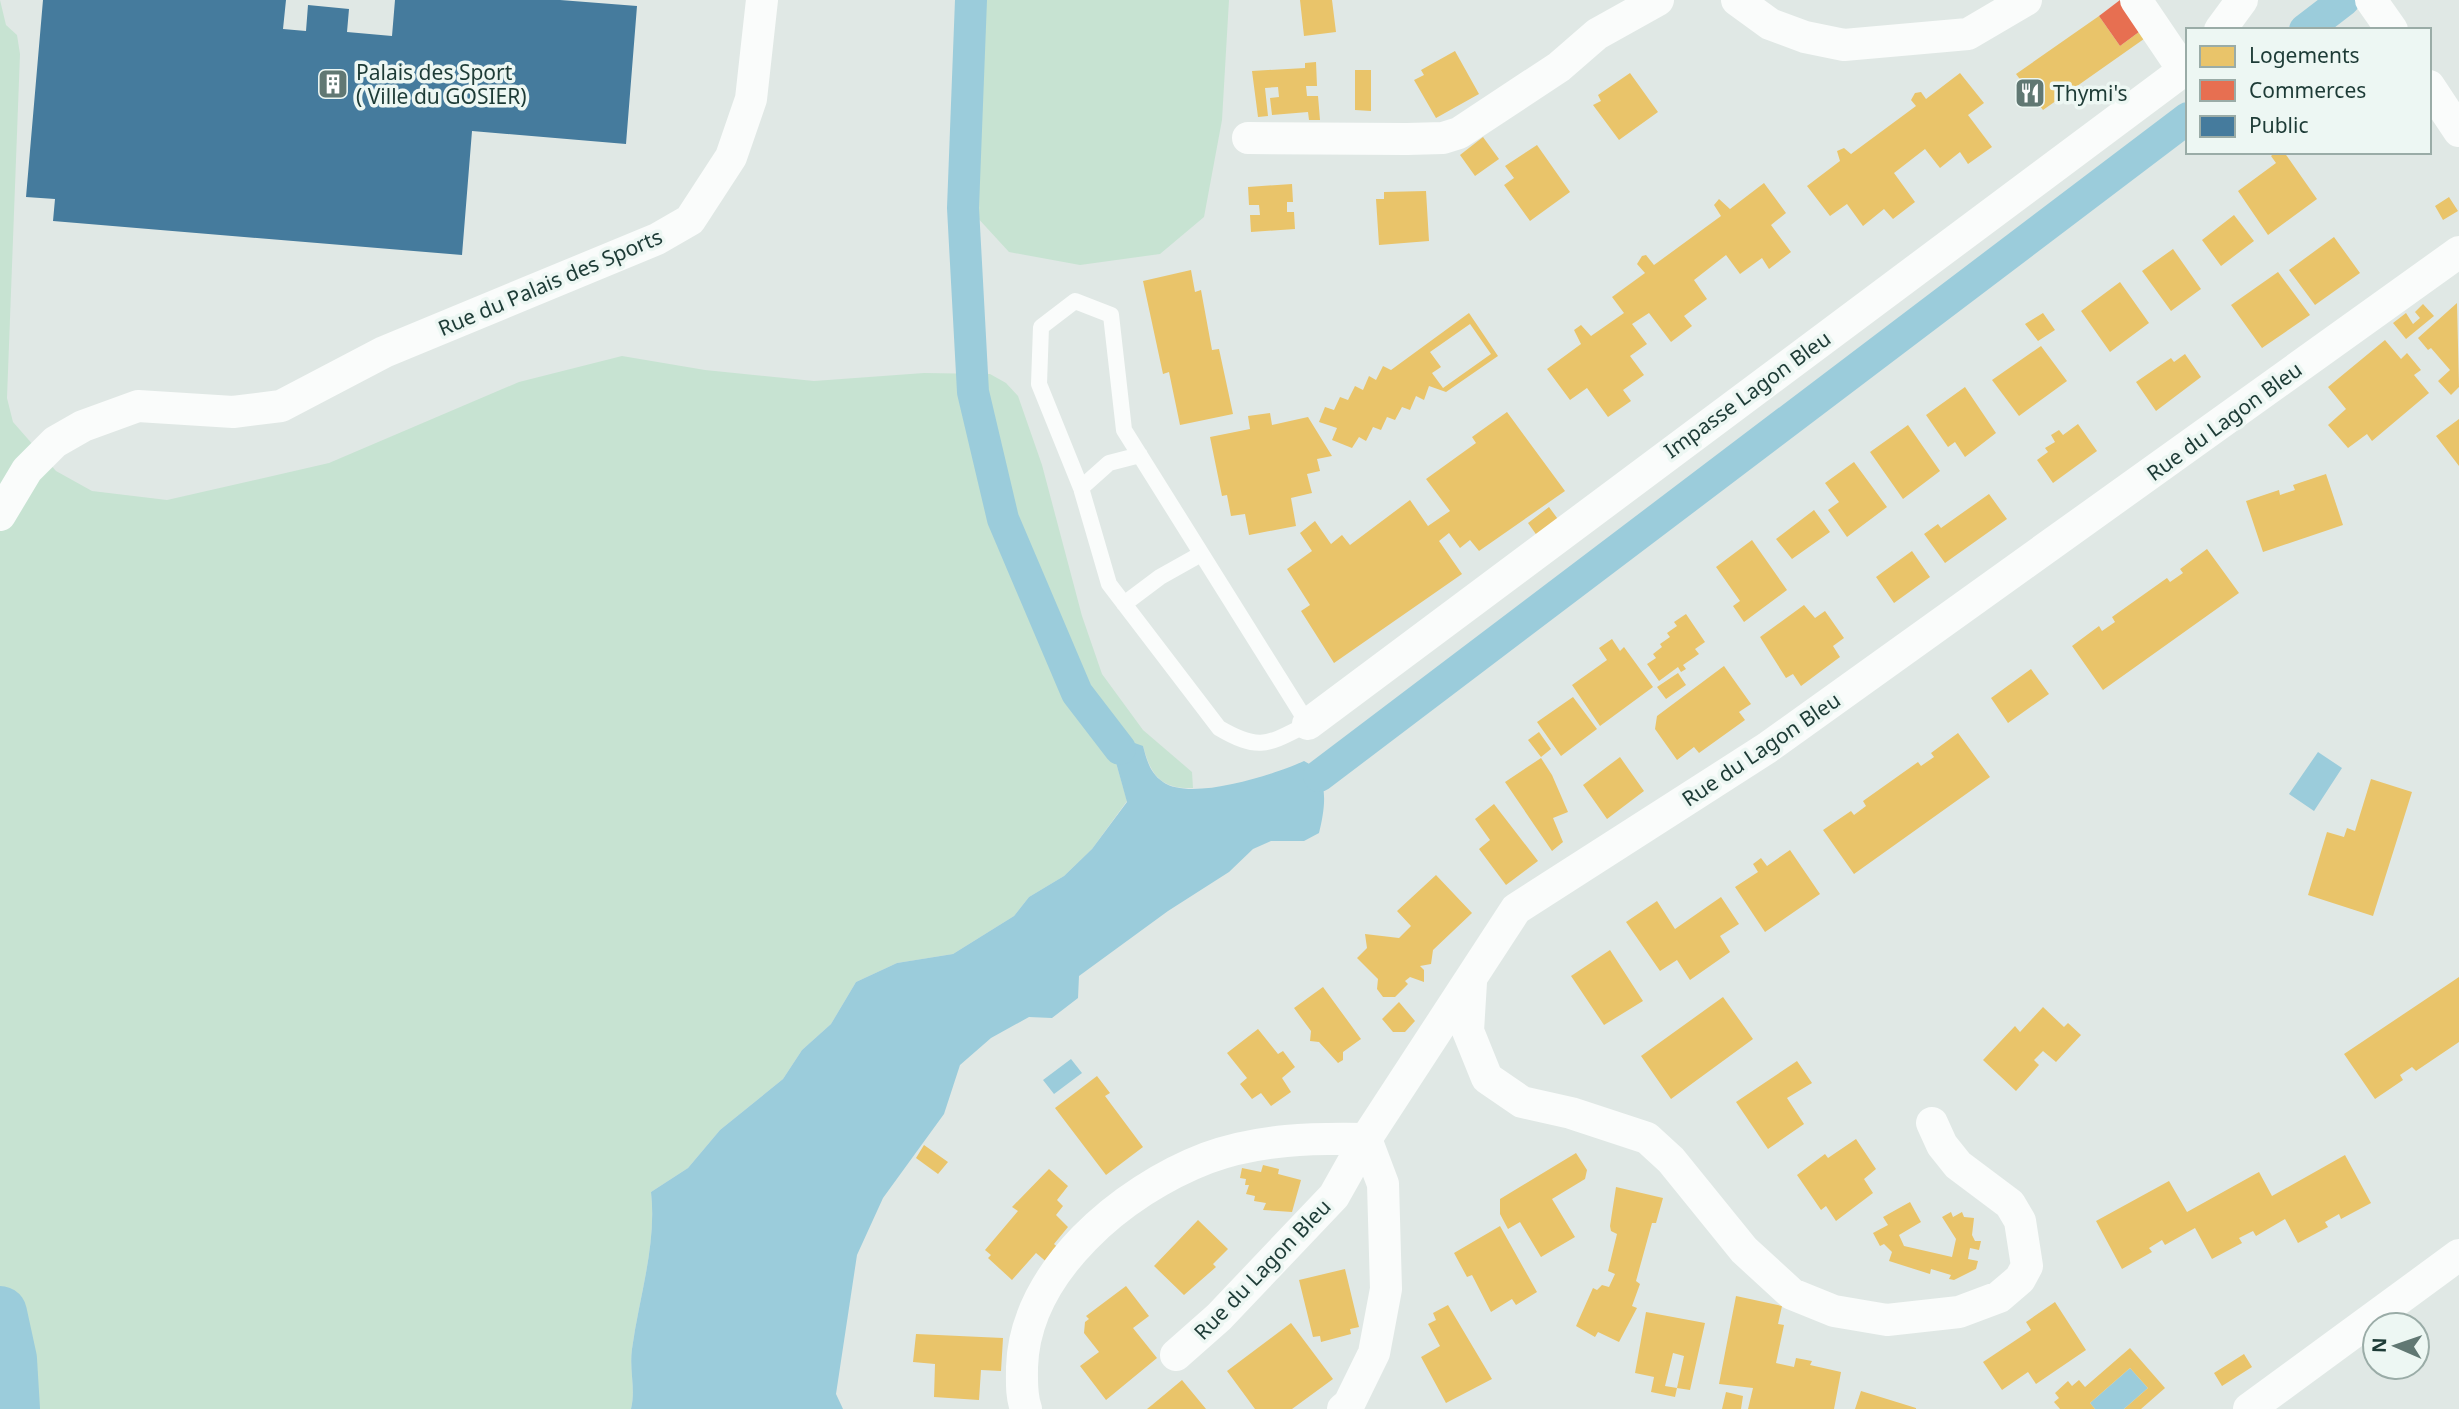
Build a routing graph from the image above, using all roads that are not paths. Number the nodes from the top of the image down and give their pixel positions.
1 (762, 0) edge
2 (1658, 0) edge
3 (1737, 0) edge
4 (2026, 0) edge
5 (2136, 0) edge
6 (2242, 0) edge
7 (2372, 0) edge
8 (2221, 28) edge
9 (2391, 28) edge
10 (2186, 69) edge
11 (2431, 89) edge
12 (2459, 131) edge
13 (1248, 138) dead end
14 (2459, 252) edge
15 (1140, 455) junction
16 (1081, 488) junction
17 (0, 515) edge
18 (1201, 554) junction
19 (1124, 604) junction
20 (1308, 724) junction
21 (1471, 981) junction
22 (1931, 1123) dead end
23 (1366, 1139) junction
24 (2459, 1255) edge
25 (1176, 1356) dead end
26 (1026, 1409) edge
27 (1343, 1409) edge
28 (2249, 1409) edge

1 - 17 street, Rue du Palais des Sports
2 - 13 street
3 - 4 street
5 - 10 street
6 - 8 street
7 - 9 street
10 - 20 street, Impasse Lagon Bleu
11 - 12 street
14 - 21 street, Rue du Lagon Bleu
15 - 16 lane
15 - 16 lane
15 - 18 lane
16 - 19 lane
18 - 19 lane
18 - 20 lane
19 - 20 lane
21 - 22 street
21 - 23 street, Rue du Lagon Bleu
23 - 25 street, Rue du Lagon Bleu
23 - 26 street
23 - 27 street
24 - 28 street

